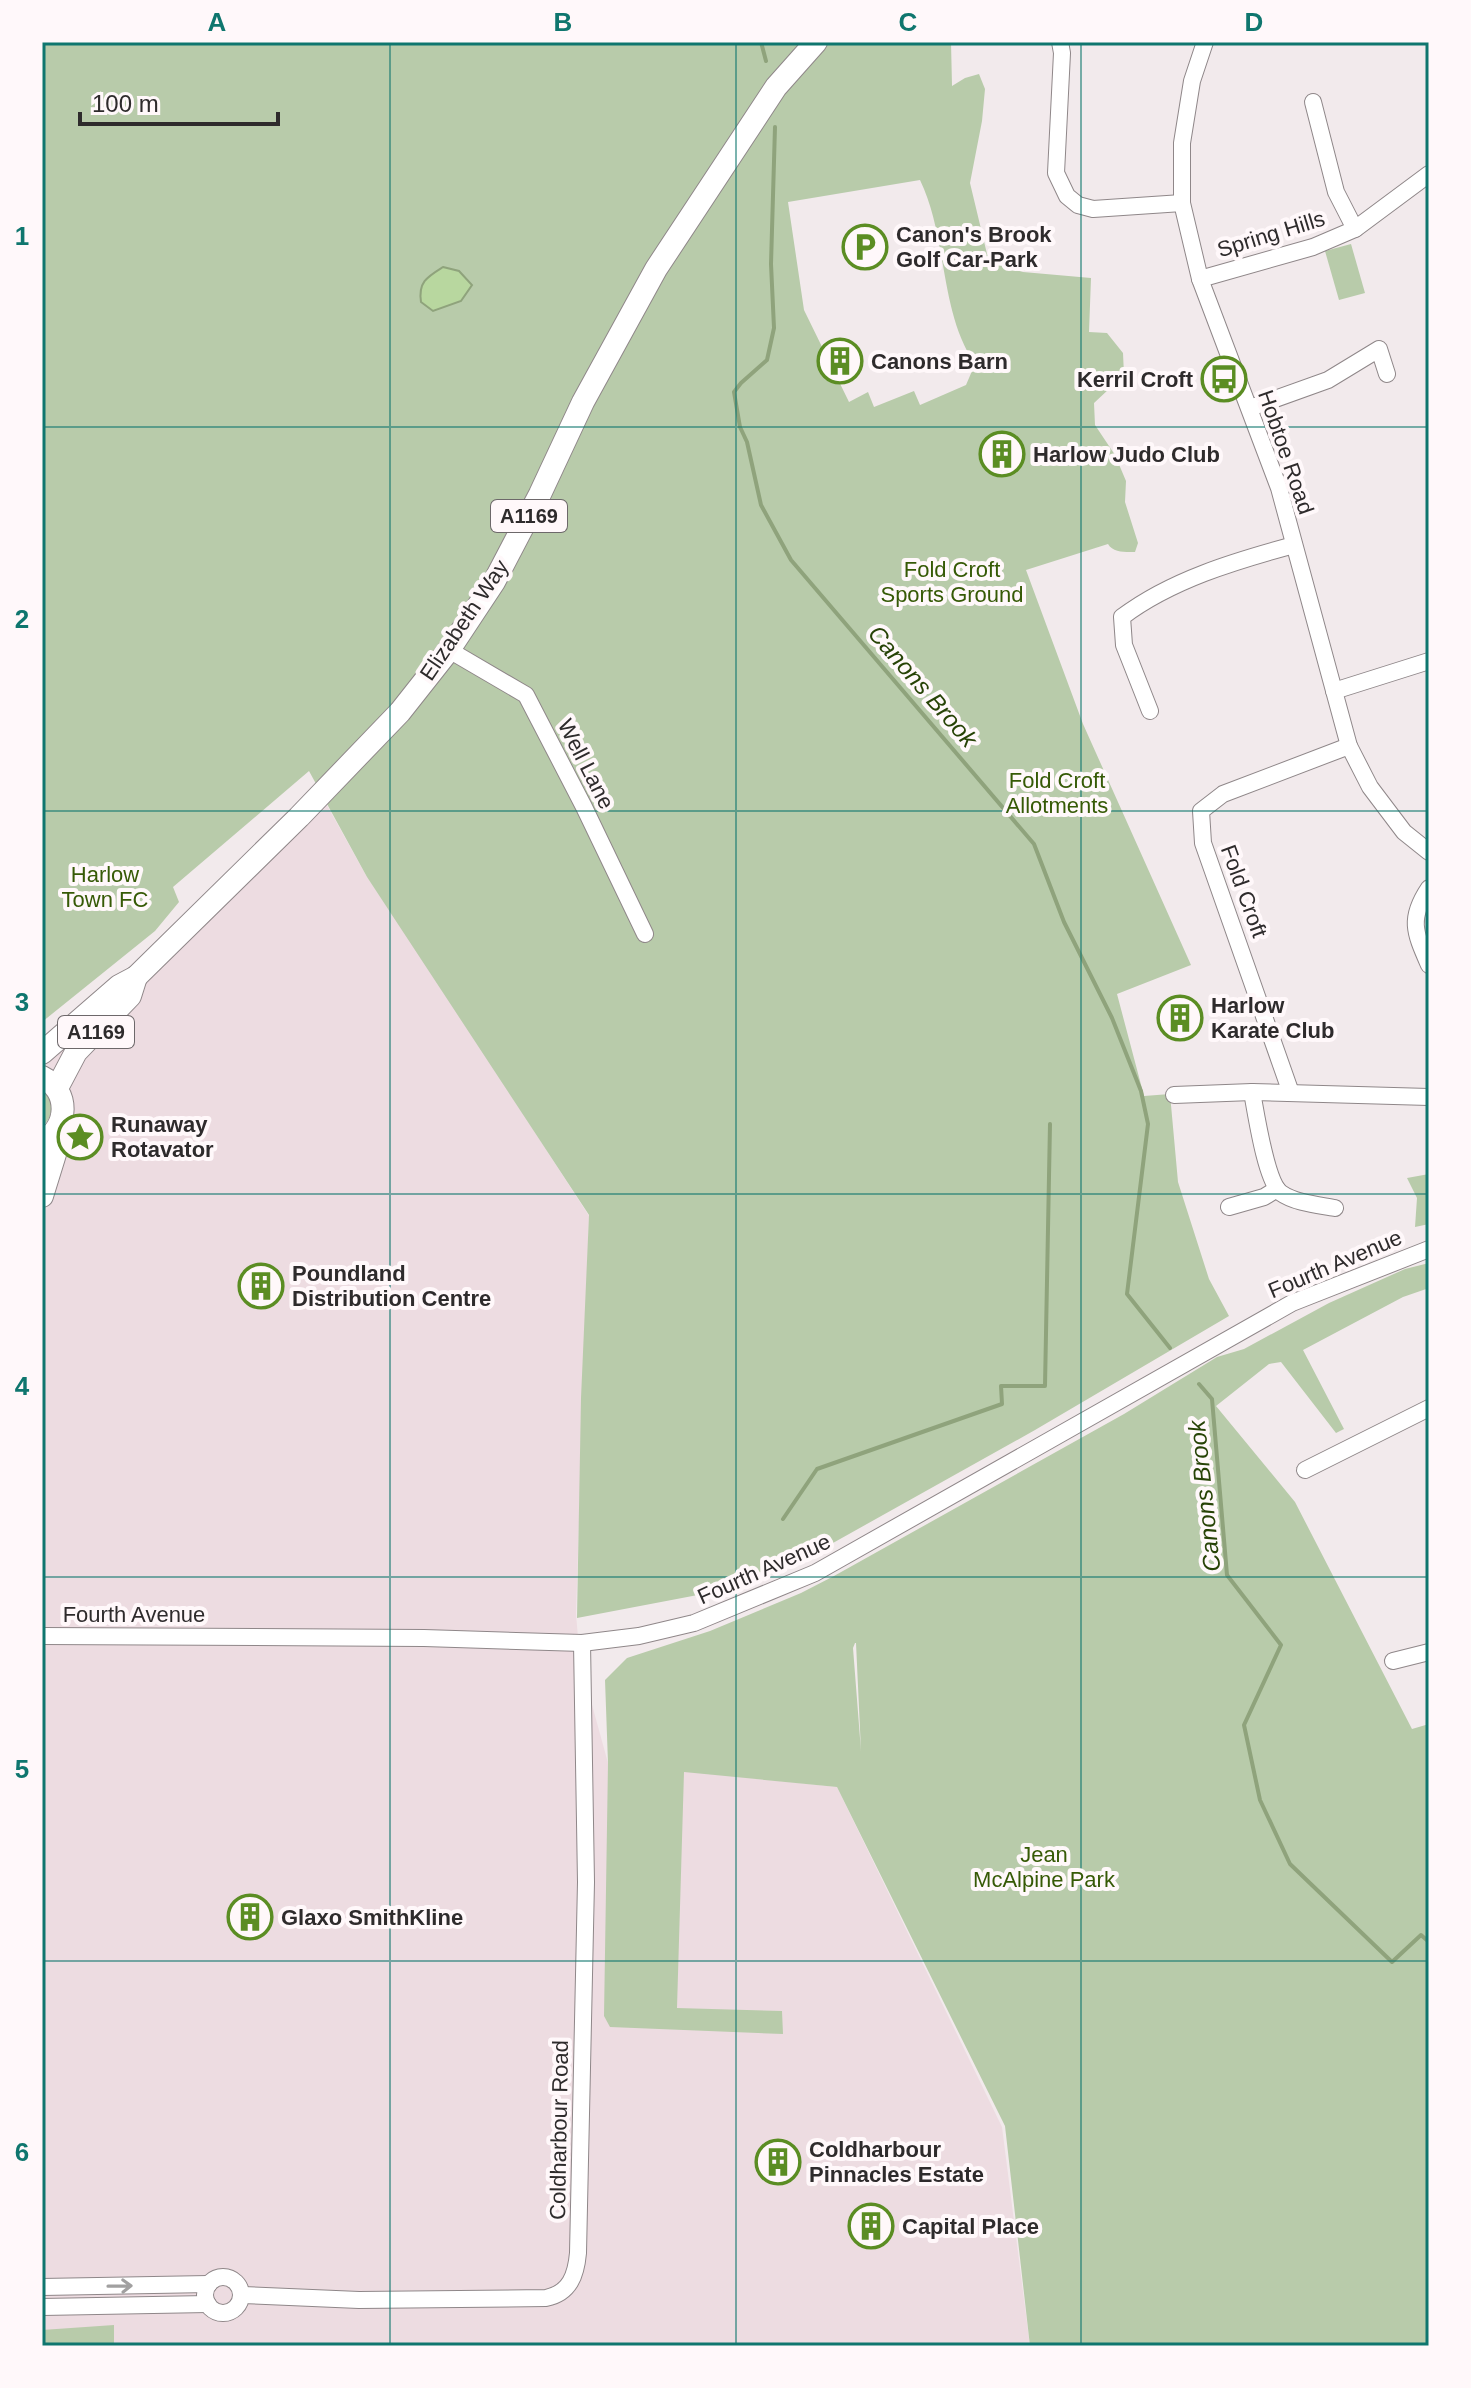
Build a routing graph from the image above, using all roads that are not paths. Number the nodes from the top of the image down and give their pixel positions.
1 (816, 42) edge
2 (1060, 42) edge
3 (1205, 42) edge
4 (1313, 102) dead end
5 (1429, 174) edge
6 (1182, 203) junction
7 (1355, 229) junction
8 (1200, 279) junction
9 (1387, 374) dead end
10 (1250, 408) junction
11 (1294, 545) junction
12 (449, 650) junction
13 (1429, 661) edge
14 (1334, 691) junction
15 (1150, 711) dead end
16 (1349, 746) junction
17 (1429, 852) edge
18 (1429, 888) edge
19 (645, 934) dead end
20 (1429, 965) edge
21 (136, 977) junction
22 (42, 1053) edge
23 (50, 1083) edge
24 (1252, 1092) junction
25 (1291, 1093) junction
26 (1174, 1095) dead end
27 (1429, 1097) edge
28 (49, 1136) edge
29 (1277, 1189) junction
30 (42, 1196) edge
31 (1229, 1207) dead end
32 (1335, 1208) dead end
33 (1429, 1249) edge
34 (1429, 1408) edge
35 (1305, 1470) dead end
36 (42, 1636) edge
37 (582, 1643) junction
38 (1429, 1652) edge
39 (1393, 1661) dead end
40 (209, 2284) junction
41 (42, 2287) edge
42 (242, 2295) junction
43 (208, 2304) junction
44 (42, 2310) edge

1 - 12 main road, Elizabeth Way / A1169
2 - 6 street
3 - 6 street, Hobtoe Road
4 - 7 street, Spring Hills
5 - 7 street, Spring Hills
6 - 8 street, Hobtoe Road
7 - 8 street, Spring Hills
8 - 10 street, Hobtoe Road
9 - 10 street
10 - 11 street, Hobtoe Road
11 - 14 street, Hobtoe Road
11 - 15 street
12 - 19 street, Well Lane
12 - 21 main road, Elizabeth Way / A1169
13 - 14 street
14 - 16 street, Hobtoe Road
16 - 17 street, Hobtoe Road
16 - 25 street, Fold Croft
18 - 20 street
21 - 22 main road, Elizabeth Way / A1169
21 - 23 main road, Elizabeth Way / A1169
23 - 28 main road
24 - 25 street
24 - 26 street
24 - 29 street
25 - 27 street
28 - 30 main road
29 - 31 street
29 - 32 street
33 - 37 street, Fourth Avenue
34 - 35 street
36 - 37 street, Fourth Avenue
37 - 42 street, Coldharbour Road
38 - 39 street
41 -> 40 street, Coldharbour Road
40 - 42 street, Coldharbour Road
40 - 43 street
42 - 43 street, Coldharbour Road
43 - 44 street, Coldharbour Road

